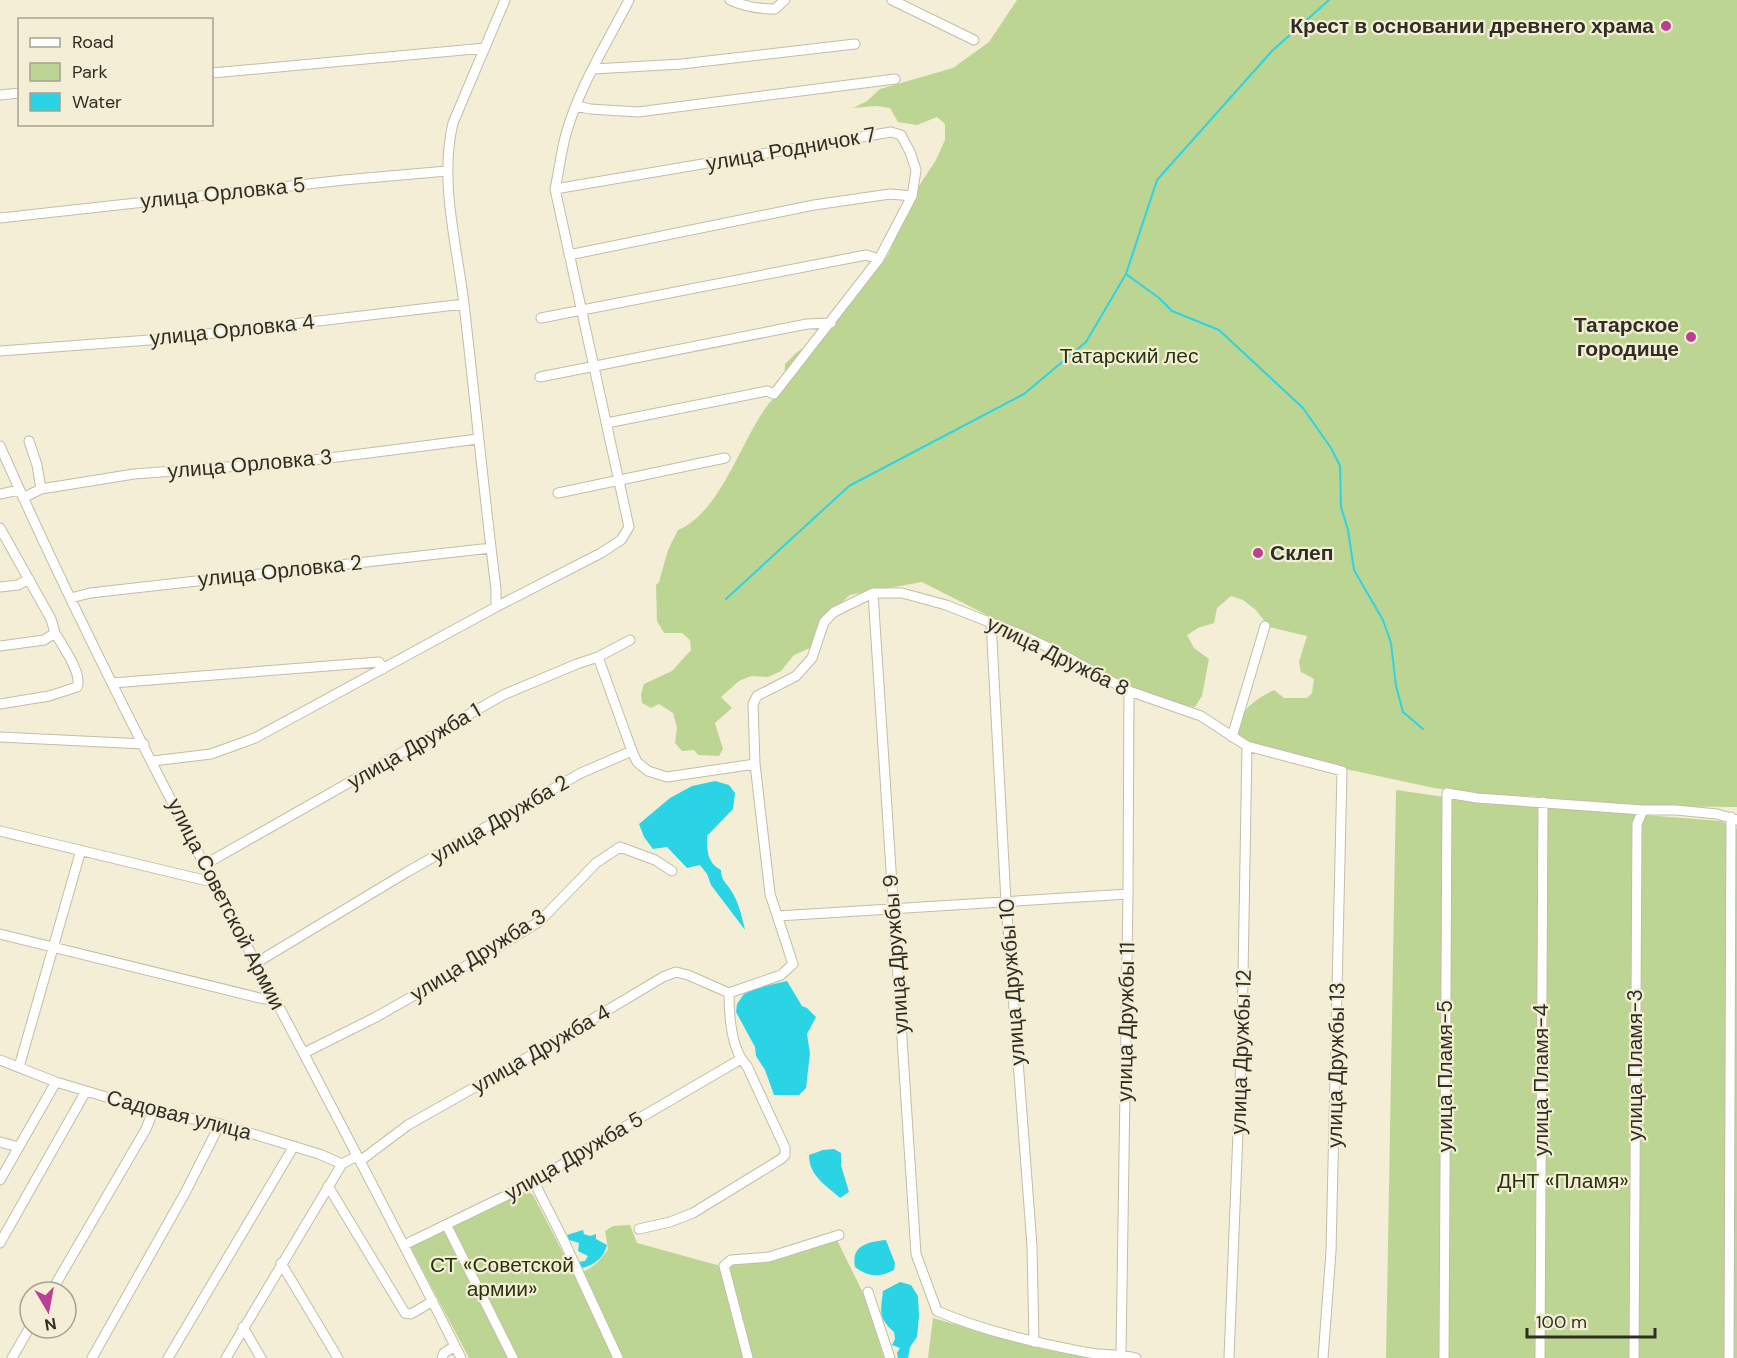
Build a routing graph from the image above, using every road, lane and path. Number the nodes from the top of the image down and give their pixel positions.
1 (505, 0) edge
2 (629, 0) edge
3 (730, 0) edge
4 (785, 0) edge
5 (892, 0) edge
6 (974, 40) dead end
7 (855, 44) dead end
8 (485, 48) junction
9 (593, 69) junction
10 (213, 73) edge
11 (895, 79) dead end
12 (18, 93) edge
13 (0, 95) edge
14 (577, 105) junction
15 (447, 171) junction
16 (555, 189) junction
17 (912, 196) junction
18 (0, 218) edge
19 (569, 255) junction
20 (879, 259) junction
21 (464, 304) junction
22 (581, 311) junction
23 (541, 318) dead end
24 (831, 323) junction
25 (0, 351) edge
26 (594, 367) junction
27 (540, 377) dead end
28 (607, 423) junction
29 (478, 439) junction
30 (29, 441) dead end
31 (0, 446) edge
32 (724, 458) dead end
33 (619, 480) junction
34 (41, 489) junction
35 (558, 493) dead end
36 (0, 494) edge
37 (21, 494) junction
38 (0, 528) edge
39 (491, 548) junction
40 (29, 579) junction
41 (0, 587) edge
42 (873, 593) junction
43 (71, 598) junction
44 (496, 607) junction
45 (991, 622) junction
46 (1264, 626) dead end
47 (55, 633) junction
48 (630, 640) dead end
49 (0, 646) edge
50 (598, 657) junction
51 (383, 669) junction
52 (112, 683) junction
53 (1129, 691) junction
54 (0, 704) edge
55 (0, 737) edge
56 (1232, 737) junction
57 (144, 744) junction
58 (1247, 746) junction
59 (632, 751) junction
60 (153, 761) junction
61 (755, 764) junction
62 (1342, 771) joint
63 (1543, 802) junction
64 (1643, 810) junction
65 (1734, 818) edge
66 (0, 831) edge
67 (81, 850) junction
68 (204, 865) junction
69 (672, 872) dead end
70 (212, 882) junction
71 (1128, 894) junction
72 (1006, 902) junction
73 (893, 909) junction
74 (778, 916) junction
75 (0, 934) edge
76 (53, 947) junction
77 (256, 963) junction
78 (729, 993) junction
79 (273, 996) junction
80 (304, 1053) junction
81 (741, 1059) junction
82 (0, 1060) edge
83 (19, 1067) junction
84 (56, 1082) junction
85 (86, 1091) junction
86 (153, 1111) junction
87 (219, 1124) junction
88 (0, 1142) edge
89 (294, 1146) junction
90 (19, 1147) junction
91 (358, 1158) junction
92 (342, 1164) junction
93 (0, 1180) edge
94 (534, 1182) junction
95 (328, 1186) junction
96 (447, 1226) junction
97 (639, 1229) dead end
98 (839, 1235) dead end
99 (0, 1243) edge
100 (404, 1245) junction
101 (281, 1263) junction
102 (58, 1280) edge
103 (868, 1292) dead end
104 (433, 1301) junction
105 (243, 1327) junction
106 (22, 1340) edge
107 (1034, 1342) junction
108 (455, 1346) junction
109 (1121, 1353) junction
110 (12, 1358) edge
111 (92, 1358) edge
112 (168, 1358) edge
113 (226, 1358) edge
114 (261, 1358) edge
115 (338, 1358) edge
116 (441, 1358) edge
117 (461, 1358) edge
118 (513, 1358) edge
119 (618, 1358) edge
120 (748, 1358) edge
121 (890, 1358) edge
122 (1136, 1358) edge
123 (1229, 1358) edge
124 (1323, 1358) edge
125 (1444, 1358) edge
126 (1540, 1358) edge
127 (1634, 1358) edge
128 (1729, 1358) edge

1 - 8 street
2 - 9 street
3 - 4 street
5 - 6 street
7 - 9 street
8 - 10 street
8 - 15 street
9 - 14 street
11 - 14 street
12 - 13 street
14 - 16 street
15 - 18 street, улица Орловка 5
15 - 21 street
16 - 17 street, улица Родничок 7
16 - 19 street
17 - 19 street
17 - 20 street, улица Родничок 7
19 - 22 street
20 - 22 street
20 - 24 street, улица Родничок 7
21 - 25 street, улица Орловка 4
21 - 29 street
22 - 23 street
22 - 26 street
24 - 26 street
24 - 28 street, улица Родничок 7
26 - 27 street
26 - 28 street
28 - 33 street
29 - 34 street, улица Орловка 3
29 - 39 street
30 - 34 street
31 - 37 street, улица Советской Армии
32 - 33 street
33 - 35 street
33 - 44 street
34 - 37 street, улица Орловка 3
36 - 37 street, улица Орловка 3
37 - 43 street, улица Советской Армии
38 - 40 street
39 - 43 street, улица Орловка 2
39 - 44 street
40 - 41 street
40 - 47 street
42 - 45 street, улица Дружба 8
42 - 61 street, улица Дружба 8
42 - 73 street, улица Дружбы 9
43 - 52 street, улица Советской Армии
44 - 51 street
45 - 53 street, улица Дружба 8
45 - 72 street, улица Дружбы 10
46 - 56 street
47 - 49 street
47 - 54 street
48 - 50 street, улица Дружба 1
50 - 59 street
50 - 68 street, улица Дружба 1
51 - 52 street
51 - 60 street
52 - 57 street, улица Советской Армии
53 - 56 street, улица Дружба 8
53 - 71 street, улица Дружбы 11
55 - 57 street
56 - 58 street, улица Дружба 8
57 - 60 street, улица Советской Армии
58 - 62 street, улица Дружба 8
58 - 123 street, улица Дружбы 12
59 - 61 street
59 - 77 street, улица Дружба 2
60 - 68 street, улица Советской Армии
61 - 74 street, улица Дружба 8
62 - 124 street, улица Дружбы 13
63 - 64 street
63 - 125 street, улица Пламя-5
63 - 126 street, улица Пламя-4
64 - 65 street
64 - 127 street, улица Пламя-3
65 - 128 street
66 - 67 street
67 - 70 street
67 - 76 street
68 - 70 street, улица Советской Армии
69 - 80 street, улица Дружба 3
70 - 77 street, улица Советской Армии
71 - 72 street
71 - 109 street, улица Дружбы 11
72 - 73 street
72 - 107 street, улица Дружбы 10
73 - 74 street
73 - 107 street, улица Дружбы 9
74 - 78 street, улица Дружба 8
75 - 76 street
76 - 79 street
76 - 83 street
77 - 79 street, улица Советской Армии
78 - 81 street
78 - 91 street, улица Дружба 4
79 - 80 street, улица Советской Армии
80 - 91 street, улица Советской Армии
81 - 94 street, улица Дружба 5
81 - 97 street
82 - 83 street, Садовая улица
83 - 84 street, Садовая улица
84 - 85 street, Садовая улица
84 - 90 street
85 - 86 street, Садовая улица
85 - 99 street
86 - 87 street, Садовая улица
86 - 102 street
87 - 89 street, Садовая улица
87 - 111 street
88 - 90 street
89 - 92 street, Садовая улица
89 - 112 street
90 - 93 street
91 - 92 street
91 - 100 street, улица Советской Армии
92 - 95 street
94 - 96 street, улица Дружба 5
94 - 119 street
95 - 101 street
95 - 104 street
96 - 100 street, улица Дружба 5
96 - 118 street
98 - 120 street
100 - 104 street, улица Советской Армии
101 - 105 street
101 - 115 street
103 - 121 street
104 - 108 street, улица Советской Армии
105 - 113 street
105 - 114 street
106 - 110 street
107 - 109 street
108 - 116 street
108 - 117 street, улица Советской Армии
109 - 122 street

